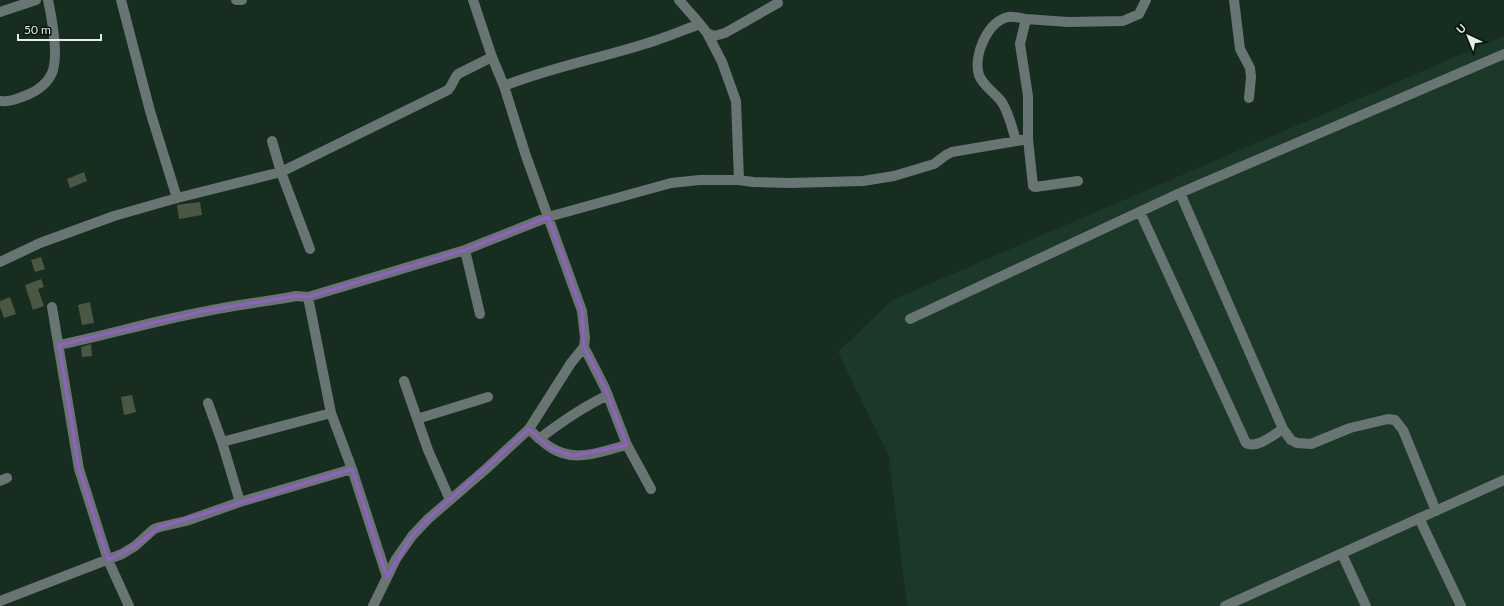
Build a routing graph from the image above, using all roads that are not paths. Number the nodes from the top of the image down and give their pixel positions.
1 (36, 0) edge
2 (48, 0) edge
3 (121, 0) edge
4 (236, 0) edge
5 (242, 0) edge
6 (473, 0) edge
7 (679, 0) edge
8 (1146, 0) edge
9 (1234, 0) edge
10 (778, 3) dead end
11 (0, 12) edge
12 (1026, 18) junction
13 (700, 24) junction
14 (707, 33) junction
15 (1504, 54) edge
16 (492, 56) junction
17 (504, 86) junction
18 (1249, 98) dead end
19 (0, 101) edge
20 (1028, 139) junction
21 (272, 141) dead end
22 (1016, 141) junction
23 (281, 172) junction
24 (739, 180) junction
25 (1078, 181) dead end
26 (1180, 193) junction
27 (176, 198) junction
28 (1140, 212) junction
29 (548, 218) junction
30 (310, 249) dead end
31 (465, 250) junction
32 (0, 262) edge
33 (308, 297) junction
34 (52, 307) dead end
35 (480, 314) dead end
36 (910, 319) dead end
37 (59, 345) junction
38 (584, 347) junction
39 (404, 381) dead end
40 (608, 395) junction
41 (488, 398) dead end
42 (208, 403) dead end
43 (330, 413) junction
44 (417, 419) junction
45 (529, 429) junction
46 (1283, 429) junction
47 (539, 439) junction
48 (222, 442) junction
49 (627, 445) junction
50 (352, 469) junction
51 (1504, 480) edge
52 (651, 489) dead end
53 (450, 500) junction
54 (240, 502) junction
55 (1436, 511) junction
56 (1420, 518) junction
57 (1342, 554) junction
58 (108, 560) junction
59 (387, 577) junction
60 (0, 602) edge
61 (1239, 603) edge
62 (129, 606) edge
63 (373, 606) edge
64 (1225, 606) edge
65 (1366, 606) edge
66 (1461, 606) edge

1 - 11 street
2 - 19 street
3 - 27 street
4 - 5 street
6 - 16 street
7 - 13 street
8 - 12 street
9 - 18 street
10 - 14 street
12 - 20 street
12 - 22 street
13 - 14 street
13 - 17 street
14 - 24 street
15 - 26 street
16 - 17 street
16 - 23 street
17 - 29 street
20 - 22 street
20 - 25 street
21 - 23 street
22 - 24 street
23 - 27 street
23 - 30 street
24 - 29 street
26 - 28 street
26 - 46 street
27 - 32 street
28 - 36 street
28 - 46 street
29 - 31 street
29 - 38 street
31 - 33 street
31 - 35 street
33 - 37 street
33 - 43 street
34 - 37 street
37 - 58 street
38 - 40 street
38 - 45 street
39 - 44 street
40 - 47 street
40 - 49 street
41 - 44 street
42 - 48 street
43 - 48 street
43 - 50 street
44 - 53 street
45 - 47 street
45 - 53 street
46 - 55 street
47 - 49 street
48 - 54 street
49 - 52 street
50 - 54 street
50 - 59 street
51 - 55 street
53 - 59 street
54 - 58 street
55 - 56 street
56 - 57 street
56 - 66 street
57 - 61 street
57 - 65 street
58 - 60 street
58 - 62 street
59 - 63 street
61 - 64 street

